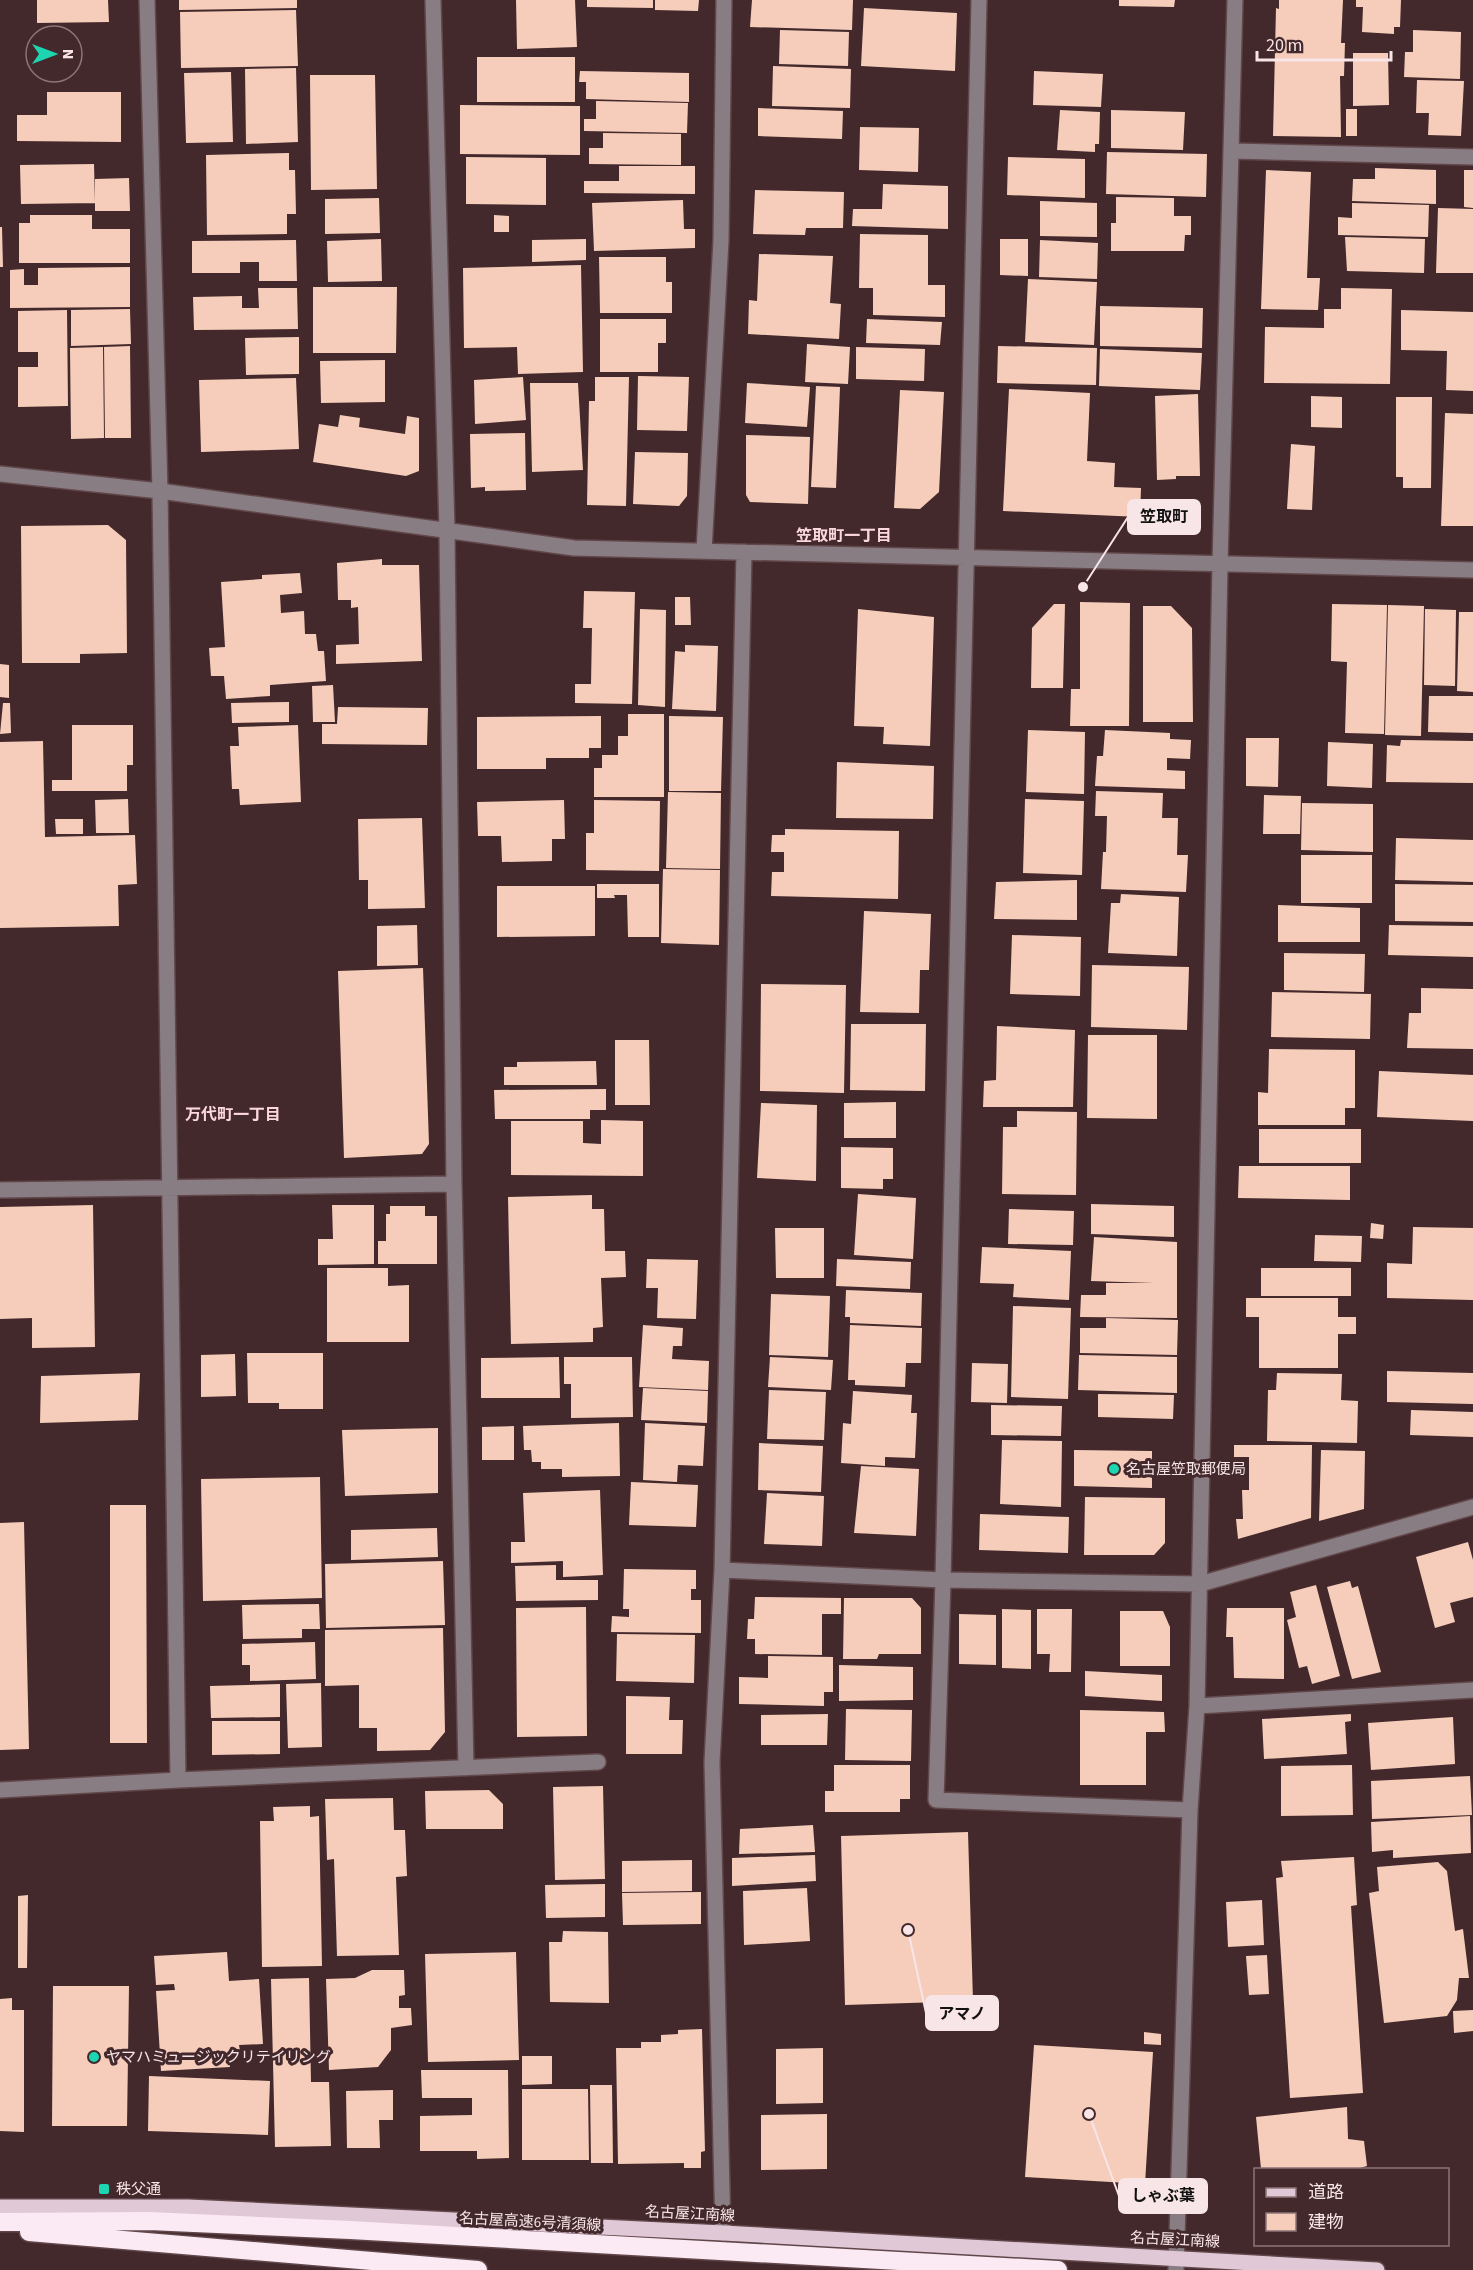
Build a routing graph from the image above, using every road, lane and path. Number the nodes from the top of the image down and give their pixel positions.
1 (147, 0) edge
2 (433, 0) edge
3 (724, 0) edge
4 (979, 0) edge
5 (1235, 0) edge
6 (1231, 152) junction
7 (1473, 157) edge
8 (0, 474) edge
9 (160, 490) junction
10 (447, 531) junction
11 (704, 551) junction
12 (744, 552) junction
13 (965, 558) junction
14 (1220, 564) junction
15 (1473, 570) edge
16 (454, 1184) junction
17 (170, 1188) junction
18 (0, 1190) edge
19 (1473, 1507) edge
20 (722, 1570) junction
21 (943, 1580) junction
22 (1200, 1584) junction
23 (1473, 1690) edge
24 (1197, 1706) junction
25 (598, 1762) dead end
26 (466, 1768) junction
27 (178, 1780) junction
28 (0, 1790) edge
29 (1190, 1810) junction
30 (0, 2207) edge
31 (0, 2222) edge
32 (0, 2230) edge
33 (723, 2233) junction
34 (1176, 2264) edge
35 (478, 2270) edge
36 (1058, 2270) edge
37 (1377, 2270) edge

1 - 9 street
2 - 10 street
3 - 11 street
4 - 13 street
5 - 6 street
6 - 7 street
6 - 14 street
8 - 9 street
9 - 10 street
9 - 17 street
10 - 11 street
10 - 16 street
11 - 12 street
12 - 13 street
12 - 20 street
13 - 14 street
13 - 21 street
14 - 15 street
14 - 22 street
16 - 17 street
16 - 26 street
17 - 18 street
17 - 27 street
19 - 22 street
20 - 21 street
20 - 33 street
21 - 22 street
21 - 29 street
22 - 24 street
23 - 24 street
24 - 29 street
25 - 26 street
26 - 27 street
27 - 28 street
29 - 34 street
30 - 33 main road, 名古屋江南線
31 - 36 highway, 名古屋高速6号清須線
32 - 35 highway
33 - 34 main road, 名古屋江南線
34 - 37 main road, 名古屋江南線

